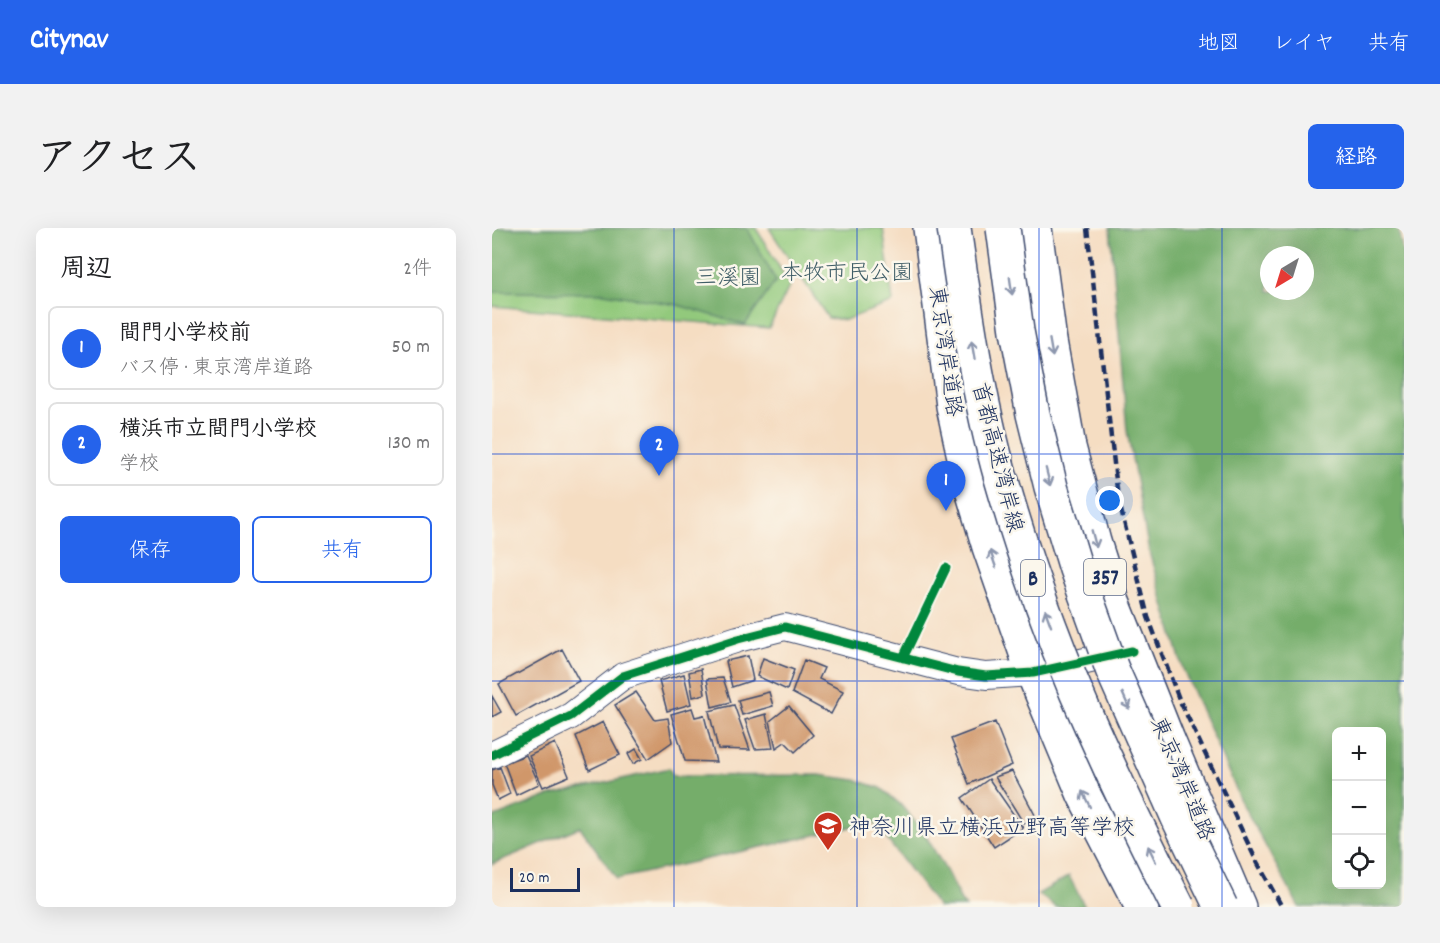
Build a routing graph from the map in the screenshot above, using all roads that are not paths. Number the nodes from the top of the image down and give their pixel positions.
1 (930, 228) edge
2 (954, 228) edge
3 (1004, 228) edge
4 (1035, 228) edge
5 (1132, 651) junction
6 (1033, 673) junction
7 (492, 755) edge
8 (1142, 907) edge
9 (1178, 907) edge
10 (1221, 907) edge
11 (1239, 907) edge

6 -> 1 highway, 東京湾岸道路
9 -> 2 highway, 首都高速湾岸線 / B, bridge
3 -> 10 highway, 首都高速湾岸線 / B, bridge
4 -> 5 highway, 東京湾岸道路 / 357
5 - 6 street
5 - 11 highway, 東京湾岸道路 / 357
6 - 7 street
8 -> 6 highway, 東京湾岸道路

